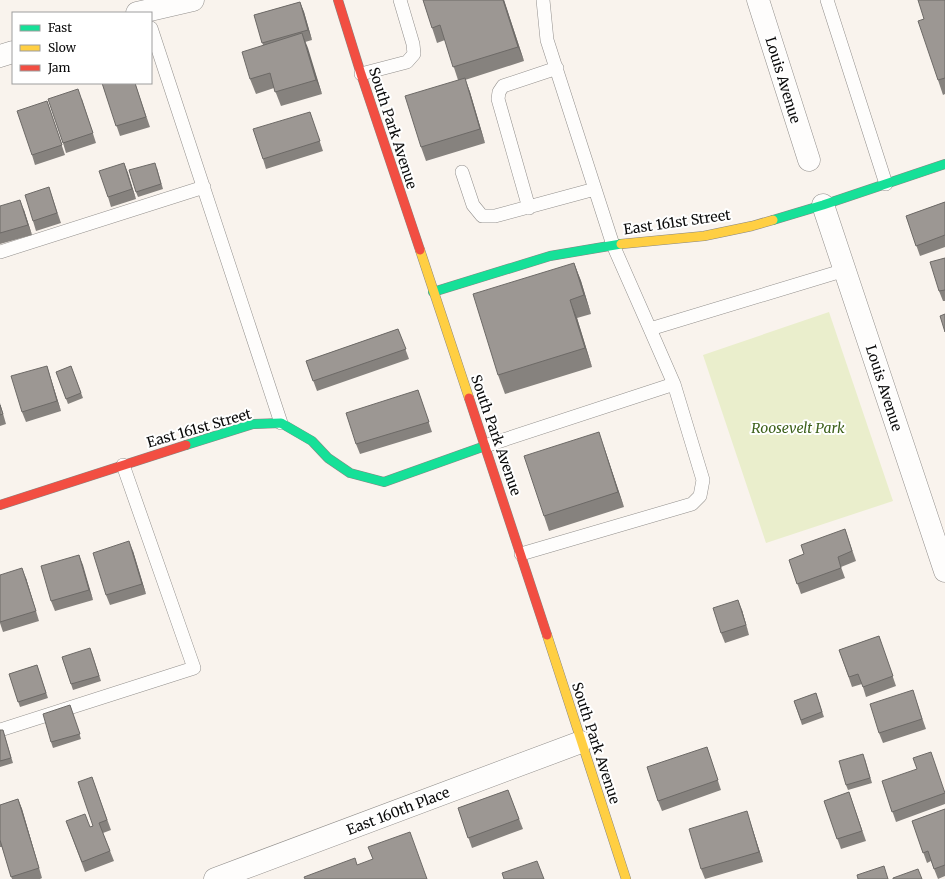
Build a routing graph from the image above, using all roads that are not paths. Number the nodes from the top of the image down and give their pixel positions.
1 (193, 0) edge
2 (338, 0) edge
3 (400, 0) edge
4 (543, 0) edge
5 (758, 0) edge
6 (827, 0) edge
7 (152, 14) edge
8 (152, 36) edge
9 (12, 52) edge
10 (0, 56) edge
11 (557, 68) junction
12 (361, 74) junction
13 (809, 160) dead end
14 (945, 164) edge
15 (462, 172) dead end
16 (886, 184) junction
17 (204, 187) junction
18 (595, 188) junction
19 (824, 205) junction
20 (529, 208) junction
21 (613, 245) junction
22 (0, 252) edge
23 (845, 270) junction
24 (433, 292) junction
25 (650, 329) junction
26 (674, 384) junction
27 (281, 424) junction
28 (485, 446) junction
29 (122, 465) junction
30 (0, 505) edge
31 (521, 554) junction
32 (945, 571) edge
33 (0, 730) edge
34 (581, 742) junction
35 (245, 874) edge
36 (215, 879) edge
37 (626, 879) edge

1 - 7 street
2 - 12 street, South Park Avenue
3 - 12 lane
4 - 11 lane
5 - 13 street, Louis Avenue
6 - 16 lane
8 - 17 lane
9 - 10 street
11 - 18 lane
11 - 20 lane
12 - 24 street, South Park Avenue
14 - 16 street, East 161st Street
15 - 20 lane
16 - 19 street, East 161st Street
17 - 22 lane
17 - 27 lane
18 - 20 lane
18 - 21 lane
19 - 21 street, East 161st Street
19 - 23 street, Louis Avenue
21 - 24 street, East 161st Street
21 - 25 lane
23 - 25 lane
23 - 32 street, Louis Avenue
24 - 28 street, South Park Avenue
25 - 26 lane
26 - 28 lane
26 - 31 lane
27 - 28 street, East 161st Street
27 - 29 street, East 161st Street
28 - 31 street, South Park Avenue
29 - 30 street, East 161st Street
29 - 33 lane
31 - 34 street, South Park Avenue
34 - 35 street, East 160th Place
34 - 37 street, South Park Avenue
35 - 36 street, East 160th Place

